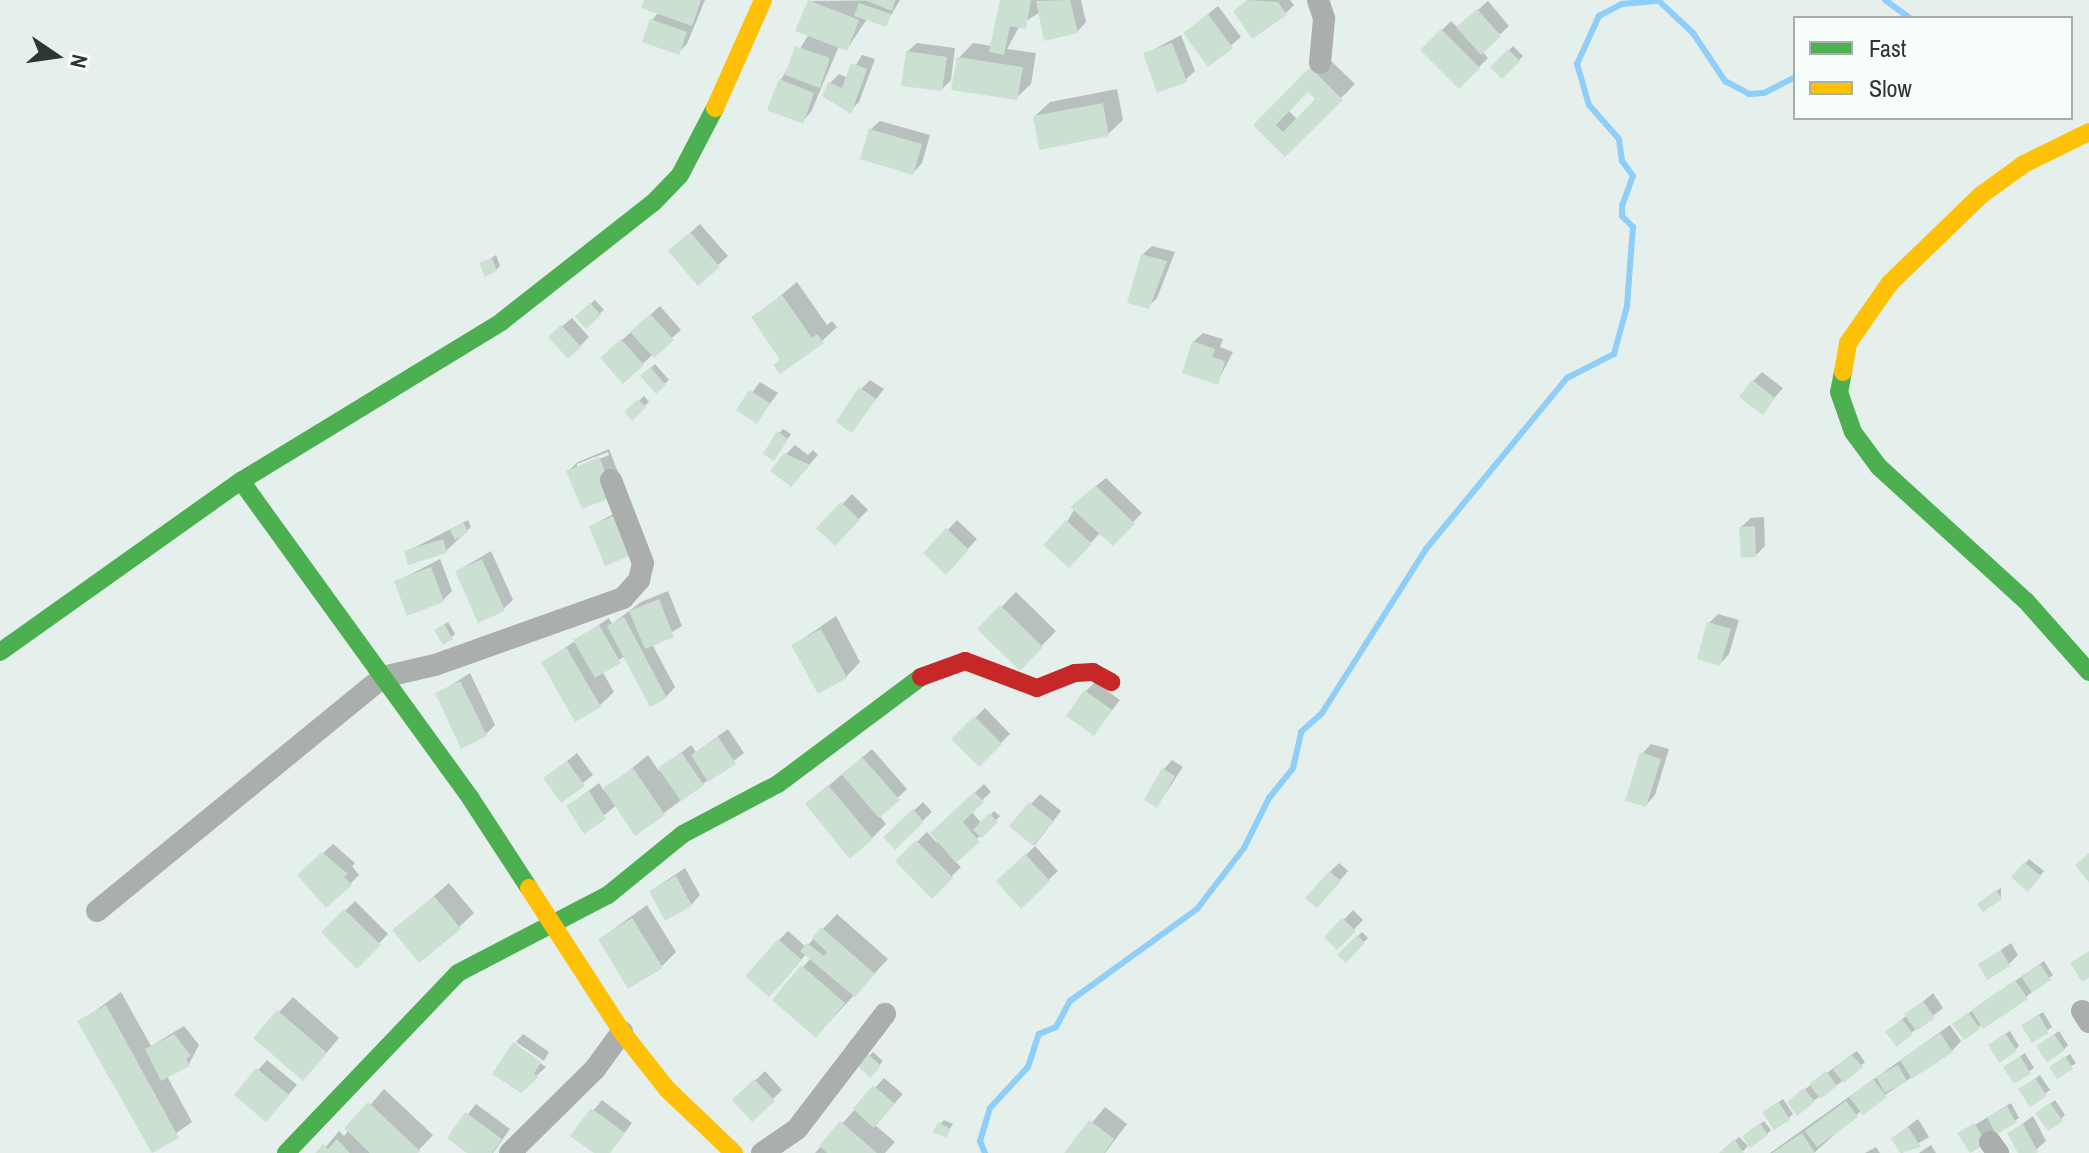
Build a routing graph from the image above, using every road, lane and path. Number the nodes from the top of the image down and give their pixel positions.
1 (763, 0) edge
2 (1318, 0) edge
3 (1320, 63) dead end
4 (2089, 132) edge
5 (611, 480) dead end
6 (241, 481) junction
7 (0, 652) edge
8 (2089, 672) edge
9 (383, 677) junction
10 (1111, 682) dead end
11 (97, 911) dead end
12 (556, 924) junction
13 (885, 1014) dead end
14 (622, 1032) junction
15 (286, 1153) edge
16 (510, 1153) edge
17 (734, 1153) edge
18 (762, 1153) edge

1 - 6 street
2 - 3 street
4 - 8 street
5 - 9 street
6 - 7 street
6 - 9 street
9 - 11 street
9 - 12 street
10 - 12 street
12 - 14 street
12 - 15 street
13 - 18 street
14 - 16 street
14 - 17 street

